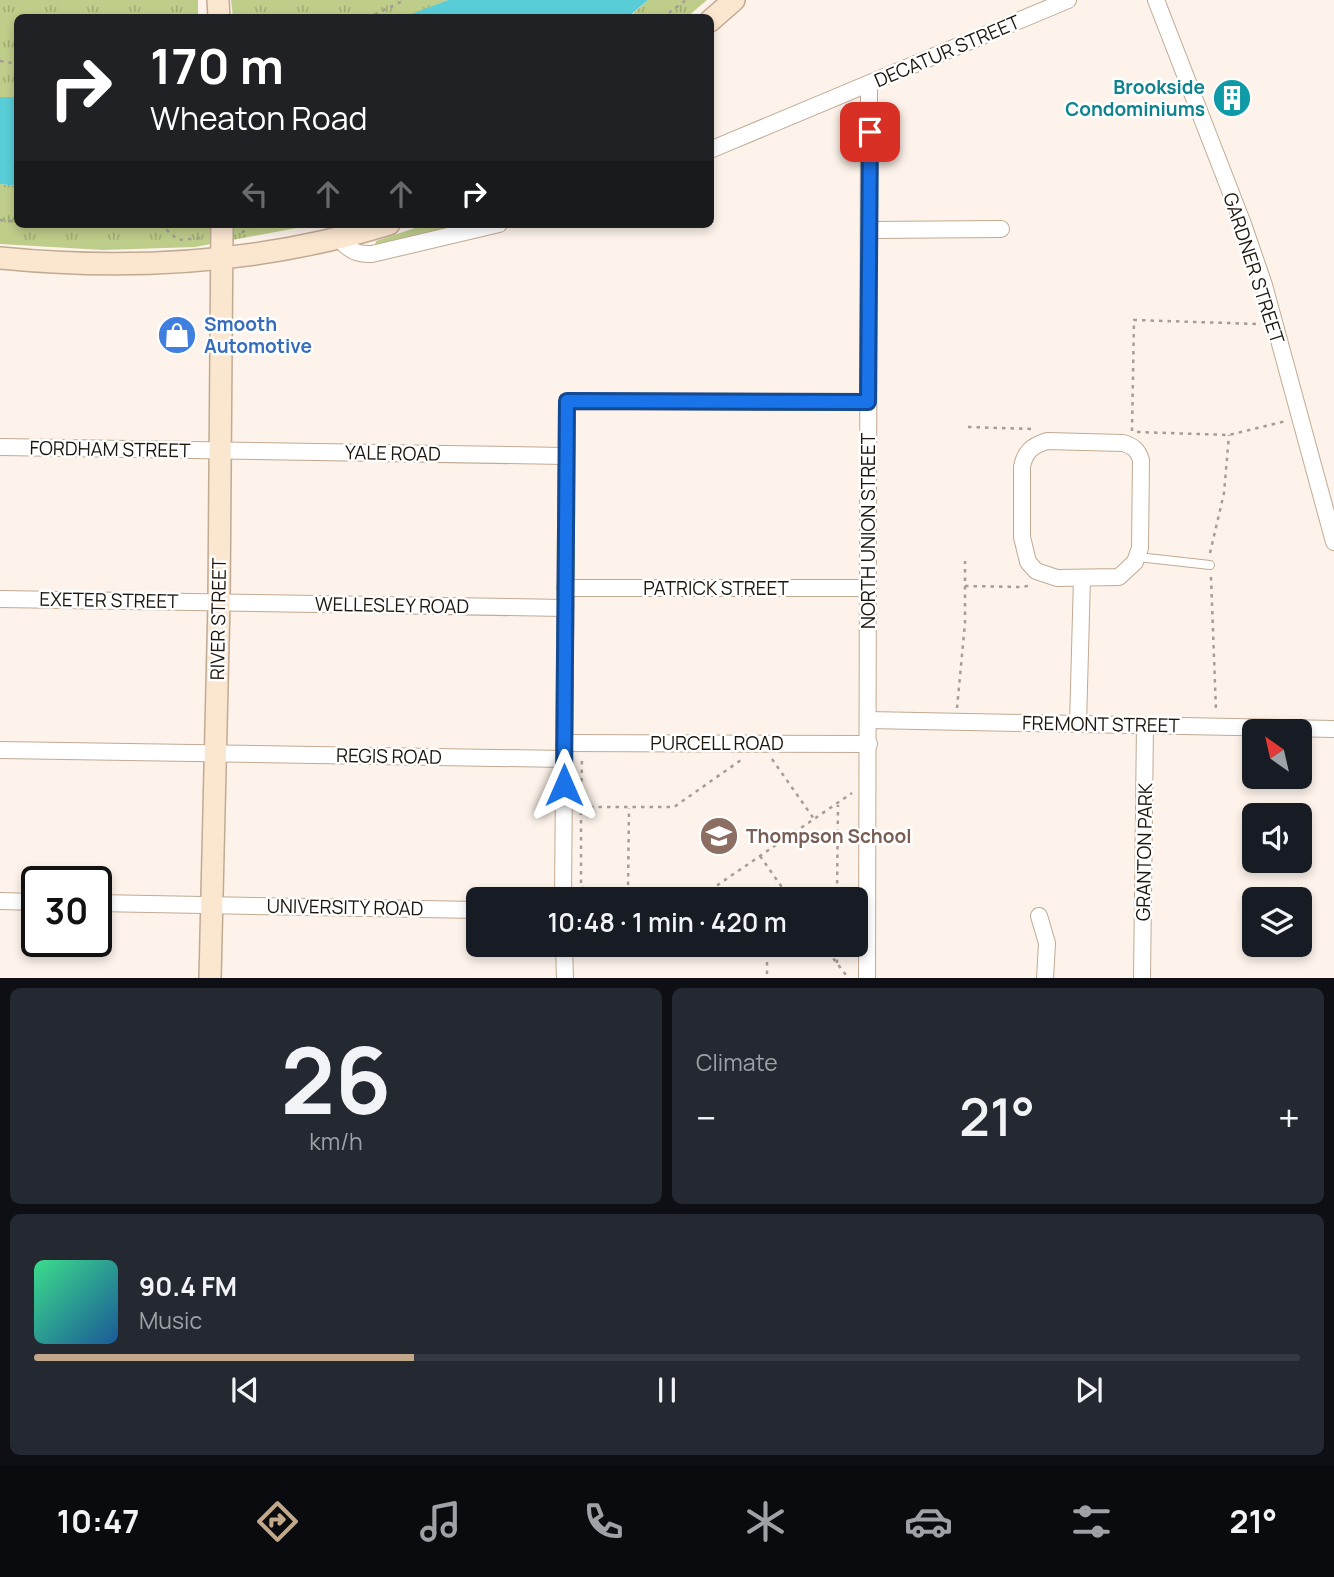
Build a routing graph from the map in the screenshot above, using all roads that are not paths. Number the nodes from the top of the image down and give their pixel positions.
1 (734, 0) edge
2 (1068, 0) edge
3 (1156, 0) edge
4 (714, 17) edge
5 (869, 84) junction
6 (714, 148) edge
7 (222, 228) edge
8 (374, 228) edge
9 (482, 228) edge
10 (1001, 229) dead end
11 (870, 230) junction
12 (339, 237) junction
13 (0, 258) edge
14 (223, 259) junction
15 (868, 402) junction
16 (0, 447) edge
17 (220, 451) junction
18 (565, 456) junction
19 (1334, 542) edge
20 (1138, 557) junction
21 (1210, 565) road end
22 (1082, 579) junction
23 (565, 588) junction
24 (868, 588) junction
25 (0, 599) edge
26 (219, 602) junction
27 (565, 608) junction
28 (868, 720) junction
29 (1078, 724) junction
30 (1145, 725) junction
31 (1334, 729) edge
32 (869, 744) junction
33 (0, 750) edge
34 (564, 751) junction
35 (214, 753) junction
36 (563, 887) edge
37 (0, 901) edge
38 (21, 902) edge
39 (112, 903) edge
40 (212, 905) junction
41 (466, 910) edge
42 (1039, 916) dead end
43 (564, 957) edge
44 (210, 978) edge
45 (565, 978) edge
46 (867, 978) edge
47 (1045, 978) edge
48 (1142, 978) edge

1 - 4 street
2 - 5 street, DECATUR STREET
3 - 19 street, GARDNER STREET
5 - 6 street, DECATUR STREET
5 - 11 street, NORTH UNION STREET
7 - 14 street, RIVER STREET
8 - 12 street
9 - 12 street
10 - 11 street
11 - 15 street, NORTH UNION STREET
12 - 14 street
13 - 14 street
14 - 17 street, RIVER STREET
15 - 18 street
15 - 24 street, NORTH UNION STREET
16 - 17 street, FORDHAM STREET
17 - 18 street, YALE ROAD
17 - 26 street, RIVER STREET
18 - 23 street
20 - 21 lane
20 - 22 street
20 - 22 street
22 - 29 street
23 - 24 street, PATRICK STREET
23 - 27 street
24 - 28 street, NORTH UNION STREET
25 - 26 street, EXETER STREET
26 - 27 street, WELLESLEY ROAD
26 - 35 street, RIVER STREET
27 - 34 street
28 - 29 street, FREMONT STREET
28 - 32 street, NORTH UNION STREET
29 - 30 street, FREMONT STREET
30 - 31 street, FREMONT STREET
30 - 48 street, GRANTON PARK
32 - 34 street, PURCELL ROAD
32 - 46 street, NORTH UNION STREET
33 - 35 street, REGIS ROAD
34 - 35 street, REGIS ROAD
34 - 36 street
35 - 40 street, RIVER STREET
37 - 38 street
39 - 40 street, UNIVERSITY ROAD
40 - 41 street, UNIVERSITY ROAD
40 - 44 street, RIVER STREET
42 - 47 street
43 - 45 street

